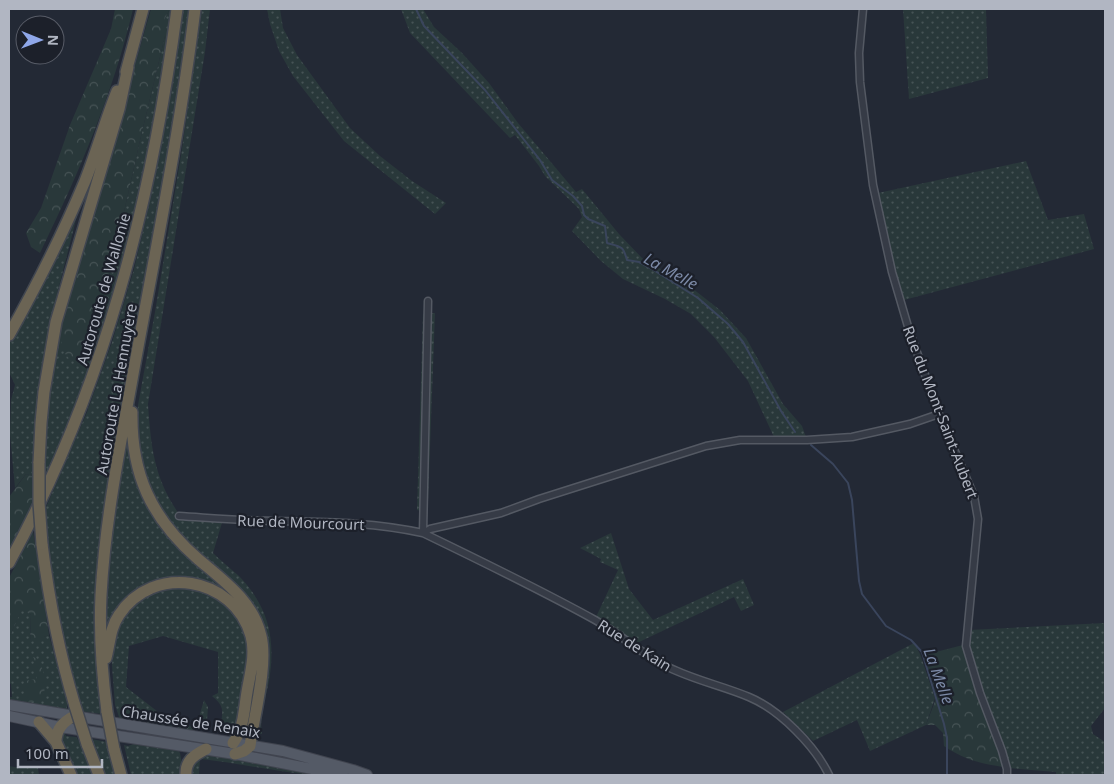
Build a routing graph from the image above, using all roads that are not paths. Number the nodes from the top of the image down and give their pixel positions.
1 (143, 9) edge
2 (177, 9) edge
3 (195, 9) edge
4 (863, 9) edge
5 (128, 67) junction
6 (428, 301) dead end
7 (9, 335) edge
8 (130, 390) junction
9 (939, 414) junction
10 (179, 516) dead end
11 (423, 533) junction
12 (9, 563) edge
13 (102, 670) junction
14 (9, 705) edge
15 (74, 711) junction
16 (9, 716) edge
17 (40, 722) junction
18 (60, 727) junction
19 (56, 742) junction
20 (250, 746) junction
21 (234, 748) junction
22 (206, 749) junction
23 (71, 775) edge
24 (99, 775) edge
25 (121, 775) edge
26 (186, 775) edge
27 (343, 775) edge
28 (367, 775) edge
29 (829, 775) edge
30 (1007, 775) edge

1 - 5 highway
2 - 12 highway, Autoroute de Wallonie
3 - 8 highway, Autoroute La Hennuyère
4 - 9 street, Rue du Mont-Saint-Aubert
5 - 7 highway
5 - 15 highway, bridge
6 - 11 street
8 - 13 highway, Autoroute La Hennuyère
8 - 20 highway
9 - 11 street
9 - 30 street, Rue du Mont-Saint-Aubert
10 - 11 street, Rue de Mourcourt
11 - 29 street, Rue de Kain
13 - 21 highway
13 - 25 highway, Autoroute La Hennuyère, bridge
14 - 15 main road, Chaussée de Renaix
15 - 18 highway
15 - 21 main road, Chaussée de Renaix
15 - 24 highway, bridge
16 - 17 main road, Chaussée de Renaix
17 - 18 main road, Chaussée de Renaix
17 - 19 highway
18 - 19 highway
18 - 22 main road, Chaussée de Renaix
19 - 23 highway
20 - 21 highway
20 - 28 main road, Chaussée de Renaix
21 - 22 main road, Chaussée de Renaix
21 - 27 main road, Chaussée de Renaix
22 - 26 highway

